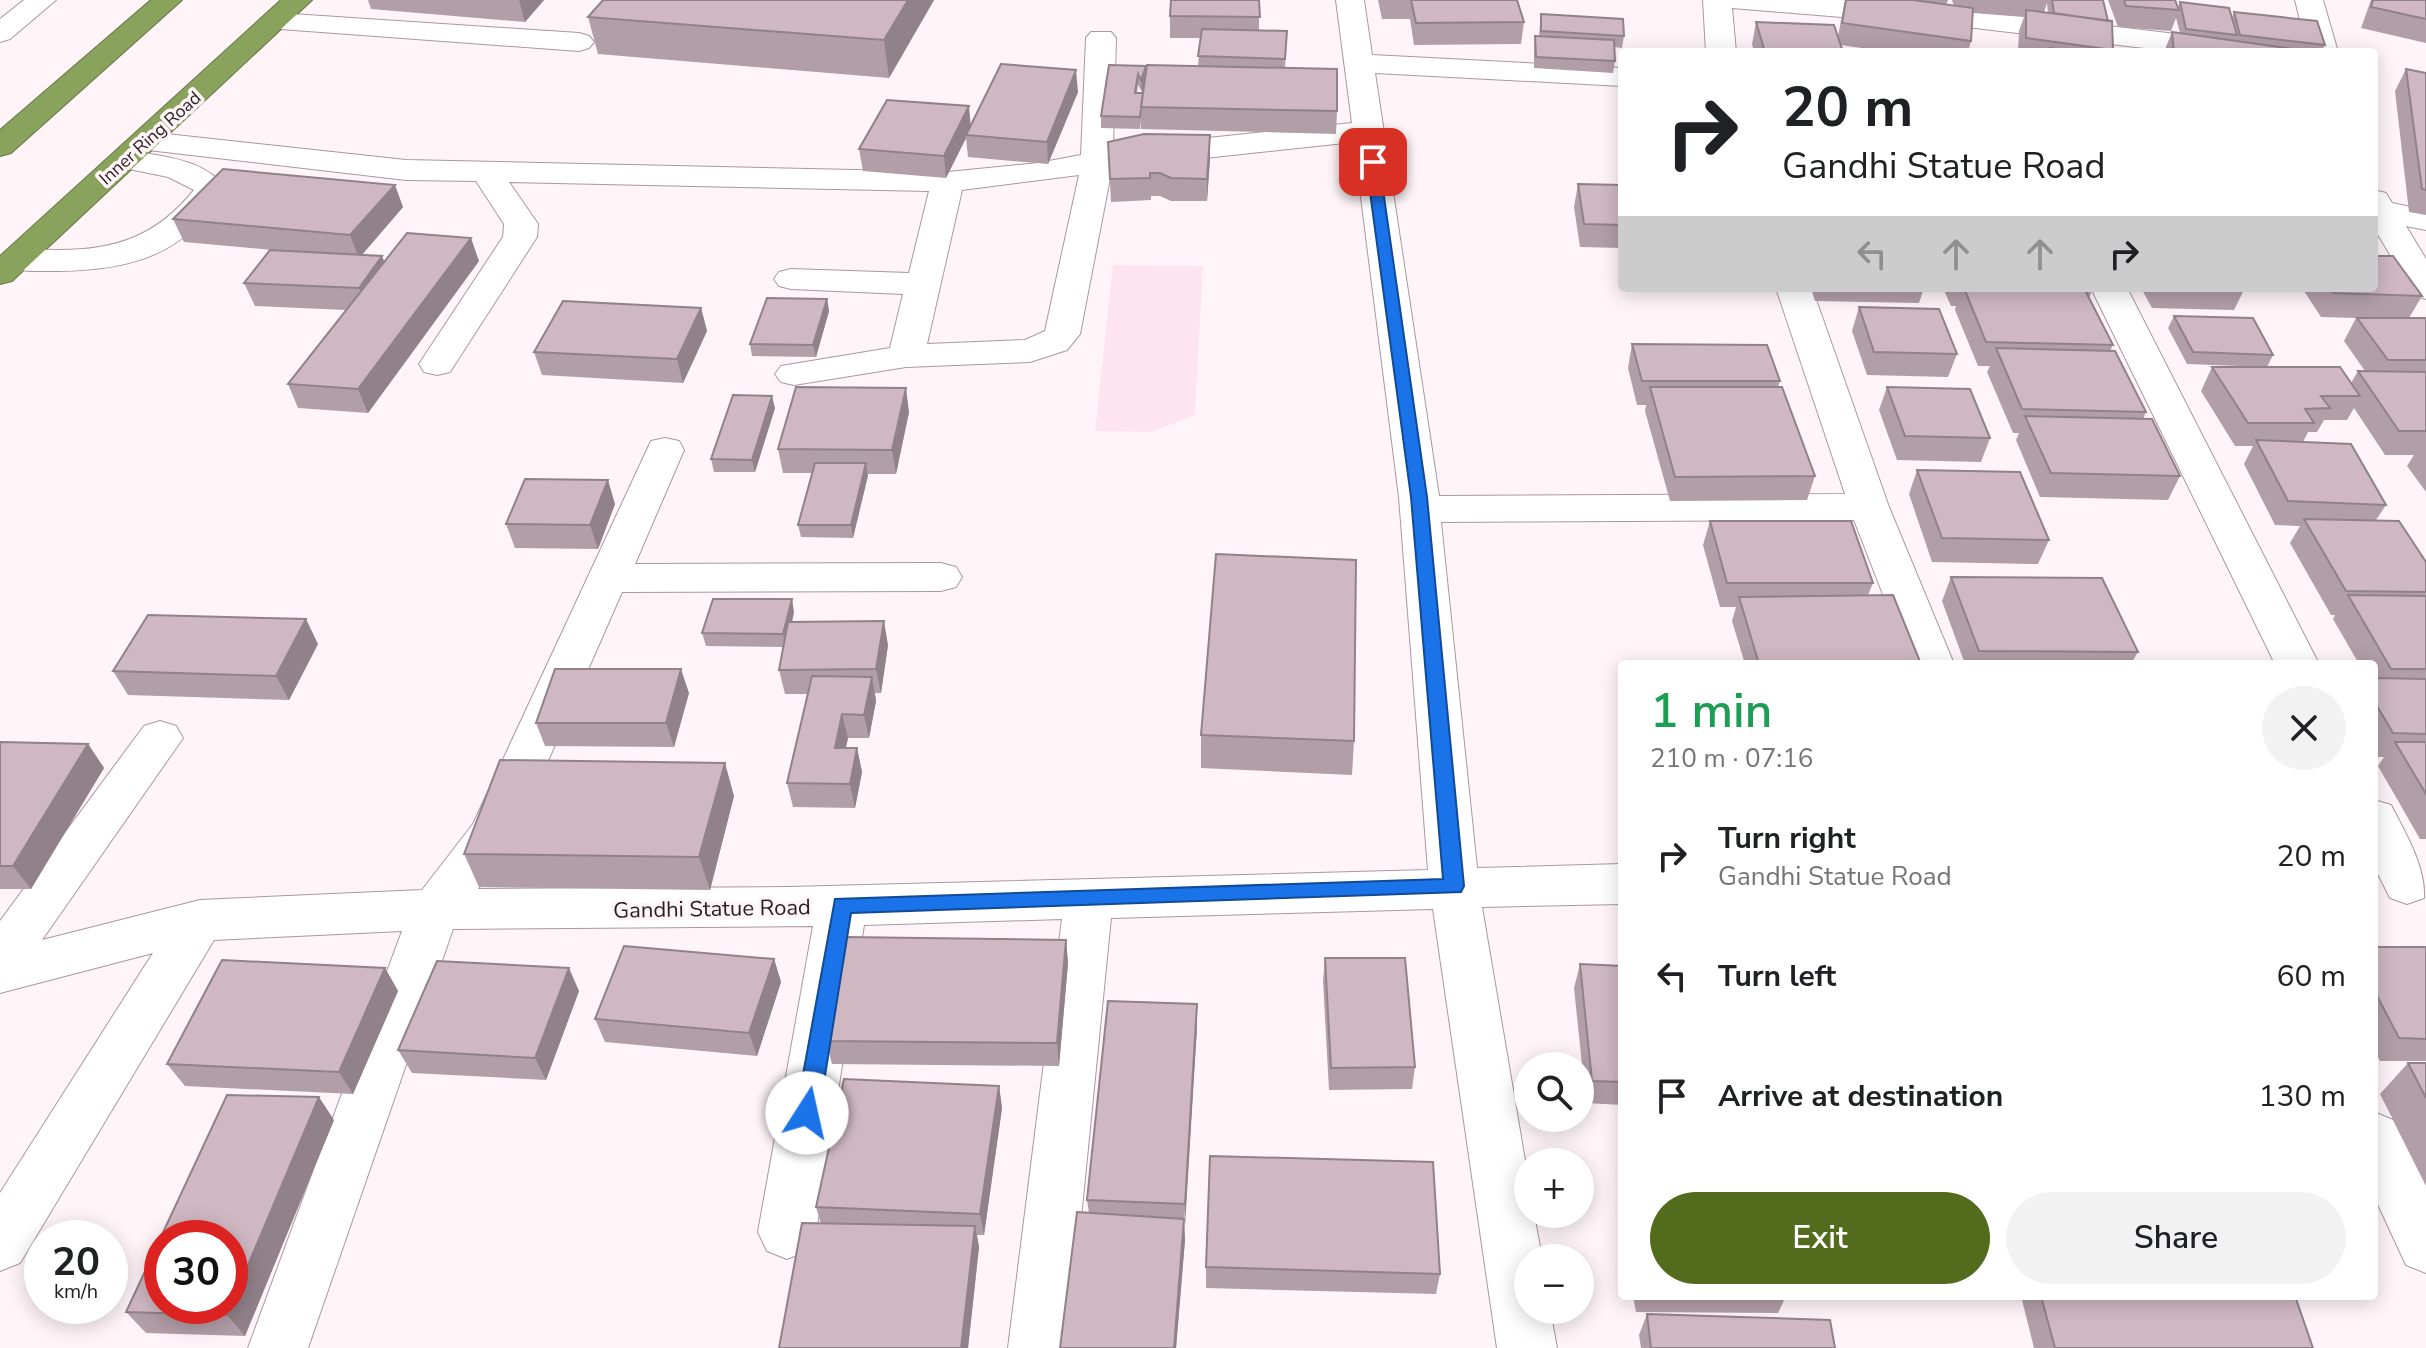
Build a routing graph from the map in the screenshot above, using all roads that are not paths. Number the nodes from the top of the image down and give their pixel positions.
1 (42, 0) edge
2 (168, 0) edge
3 (1350, 0) edge
4 (1717, 0) edge
5 (1734, 0) edge
6 (2309, 0) edge
7 (288, 11) edge
8 (1975, 19) junction
9 (0, 33) edge
10 (1101, 38) dead end
11 (579, 42) dead end
12 (1721, 48) edge
13 (1990, 48) edge
14 (2218, 48) edge
15 (2322, 48) edge
16 (1359, 63) junction
17 (1618, 77) edge
18 (1369, 131) junction
19 (0, 146) edge
20 (137, 150) junction
21 (1097, 164) junction
22 (487, 173) junction
23 (948, 182) junction
24 (2378, 206) edge
25 (2378, 208) edge
26 (2426, 220) edge
27 (8, 267) edge
28 (791, 279) dead end
29 (924, 284) junction
30 (2426, 288) edge
31 (1795, 292) edge
32 (2111, 292) edge
33 (906, 356) junction
34 (437, 364) dead end
35 (794, 374) dead end
36 (665, 450) dead end
37 (1869, 507) junction
38 (1420, 509) junction
39 (941, 577) dead end
40 (608, 578) junction
41 (1930, 660) edge
42 (2295, 660) edge
43 (160, 738) dead end
44 (2378, 827) edge
45 (2402, 883) edge
46 (1618, 884) edge
47 (1454, 886) junction
48 (1089, 897) junction
49 (842, 905) junction
50 (435, 909) junction
51 (200, 920) junction
52 (0, 960) edge
53 (0, 972) edge
54 (2378, 1145) edge
55 (787, 1232) dead end
56 (0, 1244) edge
57 (2426, 1246) edge
58 (278, 1348) edge
59 (1038, 1348) edge
60 (1527, 1348) edge

1 - 9 street
2 - 19 highway
3 - 16 street
4 - 12 street
5 - 8 street
6 - 15 street
7 - 11 street
7 - 20 highway, Inner Ring Road
8 - 13 street
8 - 14 street
10 - 21 street
16 - 17 street
16 - 18 street
18 - 21 street
18 - 38 street
20 - 22 street
20 - 27 highway, Inner Ring Road
20 - 27 street
21 - 23 street
21 - 33 street
22 - 23 street
22 - 34 street
23 - 29 street
24 - 26 street
25 - 30 street
28 - 29 street
29 - 33 street
31 - 37 street
32 - 42 street
33 - 35 street
36 - 40 street
37 - 38 street
37 - 41 street
38 - 47 street
39 - 40 street
40 - 50 street
43 - 52 street
44 - 45 street
46 - 47 street, Gandhi Statue Road
47 - 48 street, Gandhi Statue Road
47 - 60 street
48 - 49 street, Gandhi Statue Road
48 - 59 street
49 - 50 street, Gandhi Statue Road
49 - 55 street
50 - 51 street, Gandhi Statue Road
50 - 58 street
51 - 53 street, Gandhi Statue Road
51 - 56 street
54 - 57 street

